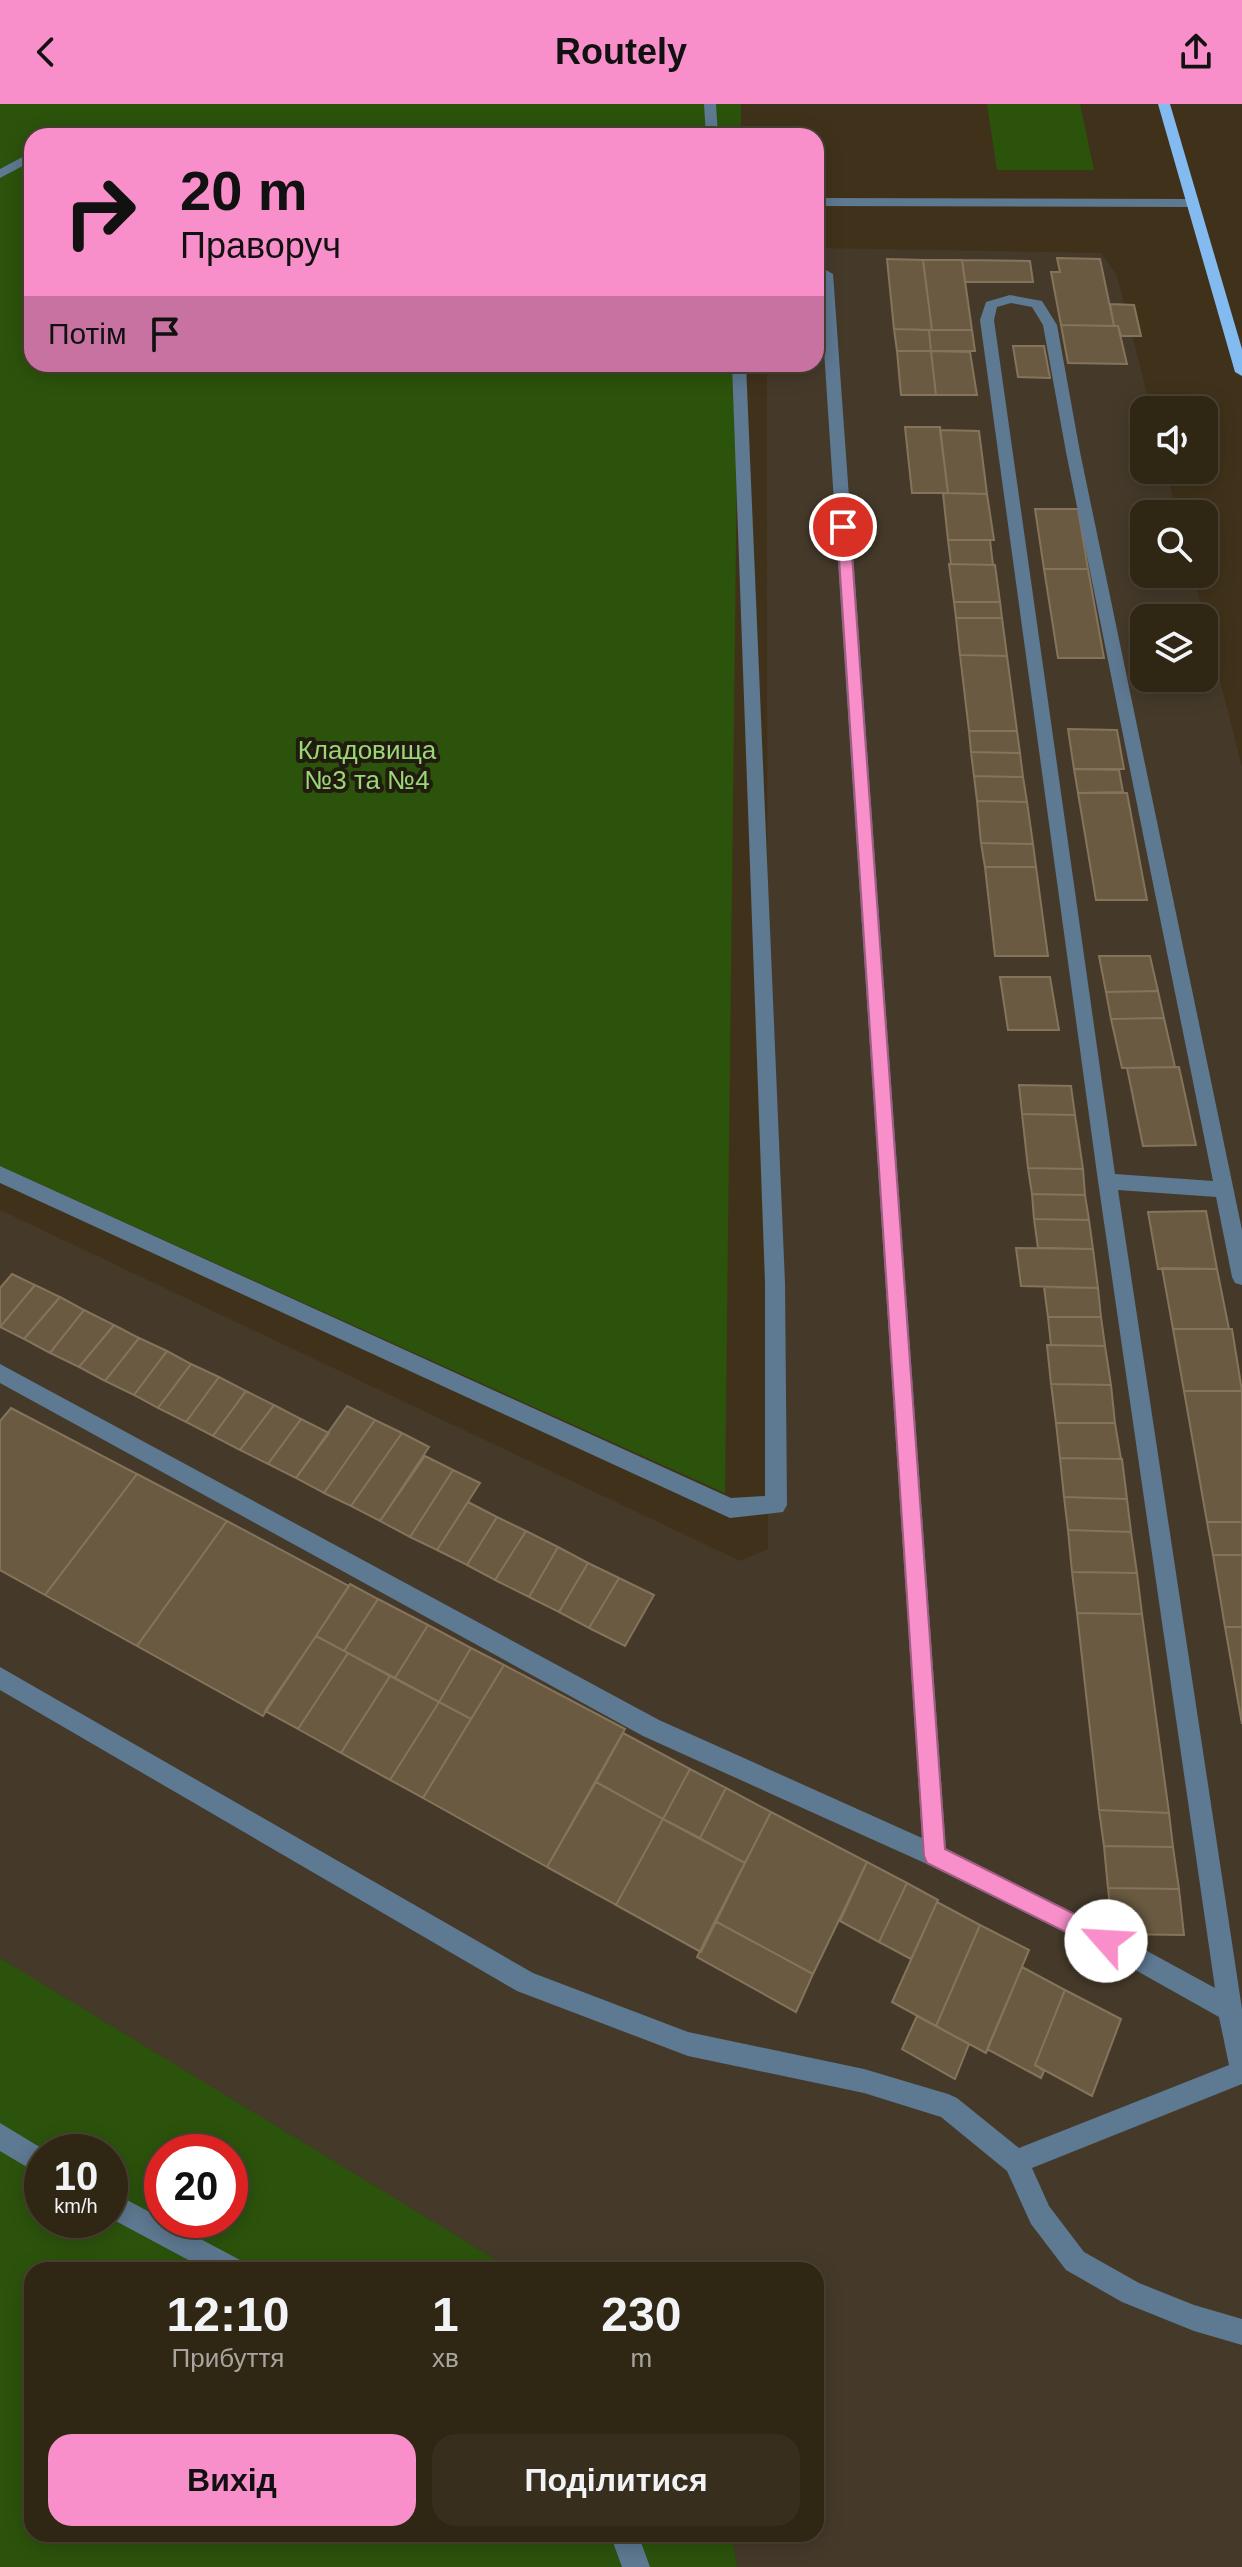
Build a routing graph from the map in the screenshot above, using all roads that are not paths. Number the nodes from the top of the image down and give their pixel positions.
1 (710, 104) edge
2 (1164, 104) edge
3 (712, 128) edge
4 (24, 160) edge
5 (0, 174) edge
6 (824, 202) edge
7 (1191, 203) junction
8 (826, 274) dead end
9 (739, 372) edge
10 (1242, 372) edge
11 (0, 1174) edge
12 (1107, 1181) junction
13 (1224, 1190) junction
14 (1242, 1277) edge
15 (0, 1373) edge
16 (0, 1678) edge
17 (935, 1856) junction
18 (1230, 2010) junction
19 (1242, 2070) edge
20 (0, 2136) edge
21 (24, 2151) edge
22 (1016, 2162) junction
23 (128, 2214) edge
24 (218, 2262) edge
25 (1242, 2332) edge
26 (627, 2542) edge
27 (636, 2567) edge

1 - 3 lane
2 - 7 main road
4 - 5 lane
6 - 7 lane
7 - 10 main road
8 - 17 lane
9 - 11 lane
12 - 13 lane
12 - 13 lane
12 - 18 lane
13 - 14 lane
15 - 17 lane
16 - 22 lane
17 - 18 lane
18 - 19 lane
19 - 22 lane
20 - 21 lane
22 - 25 lane
23 - 24 lane
26 - 27 lane

